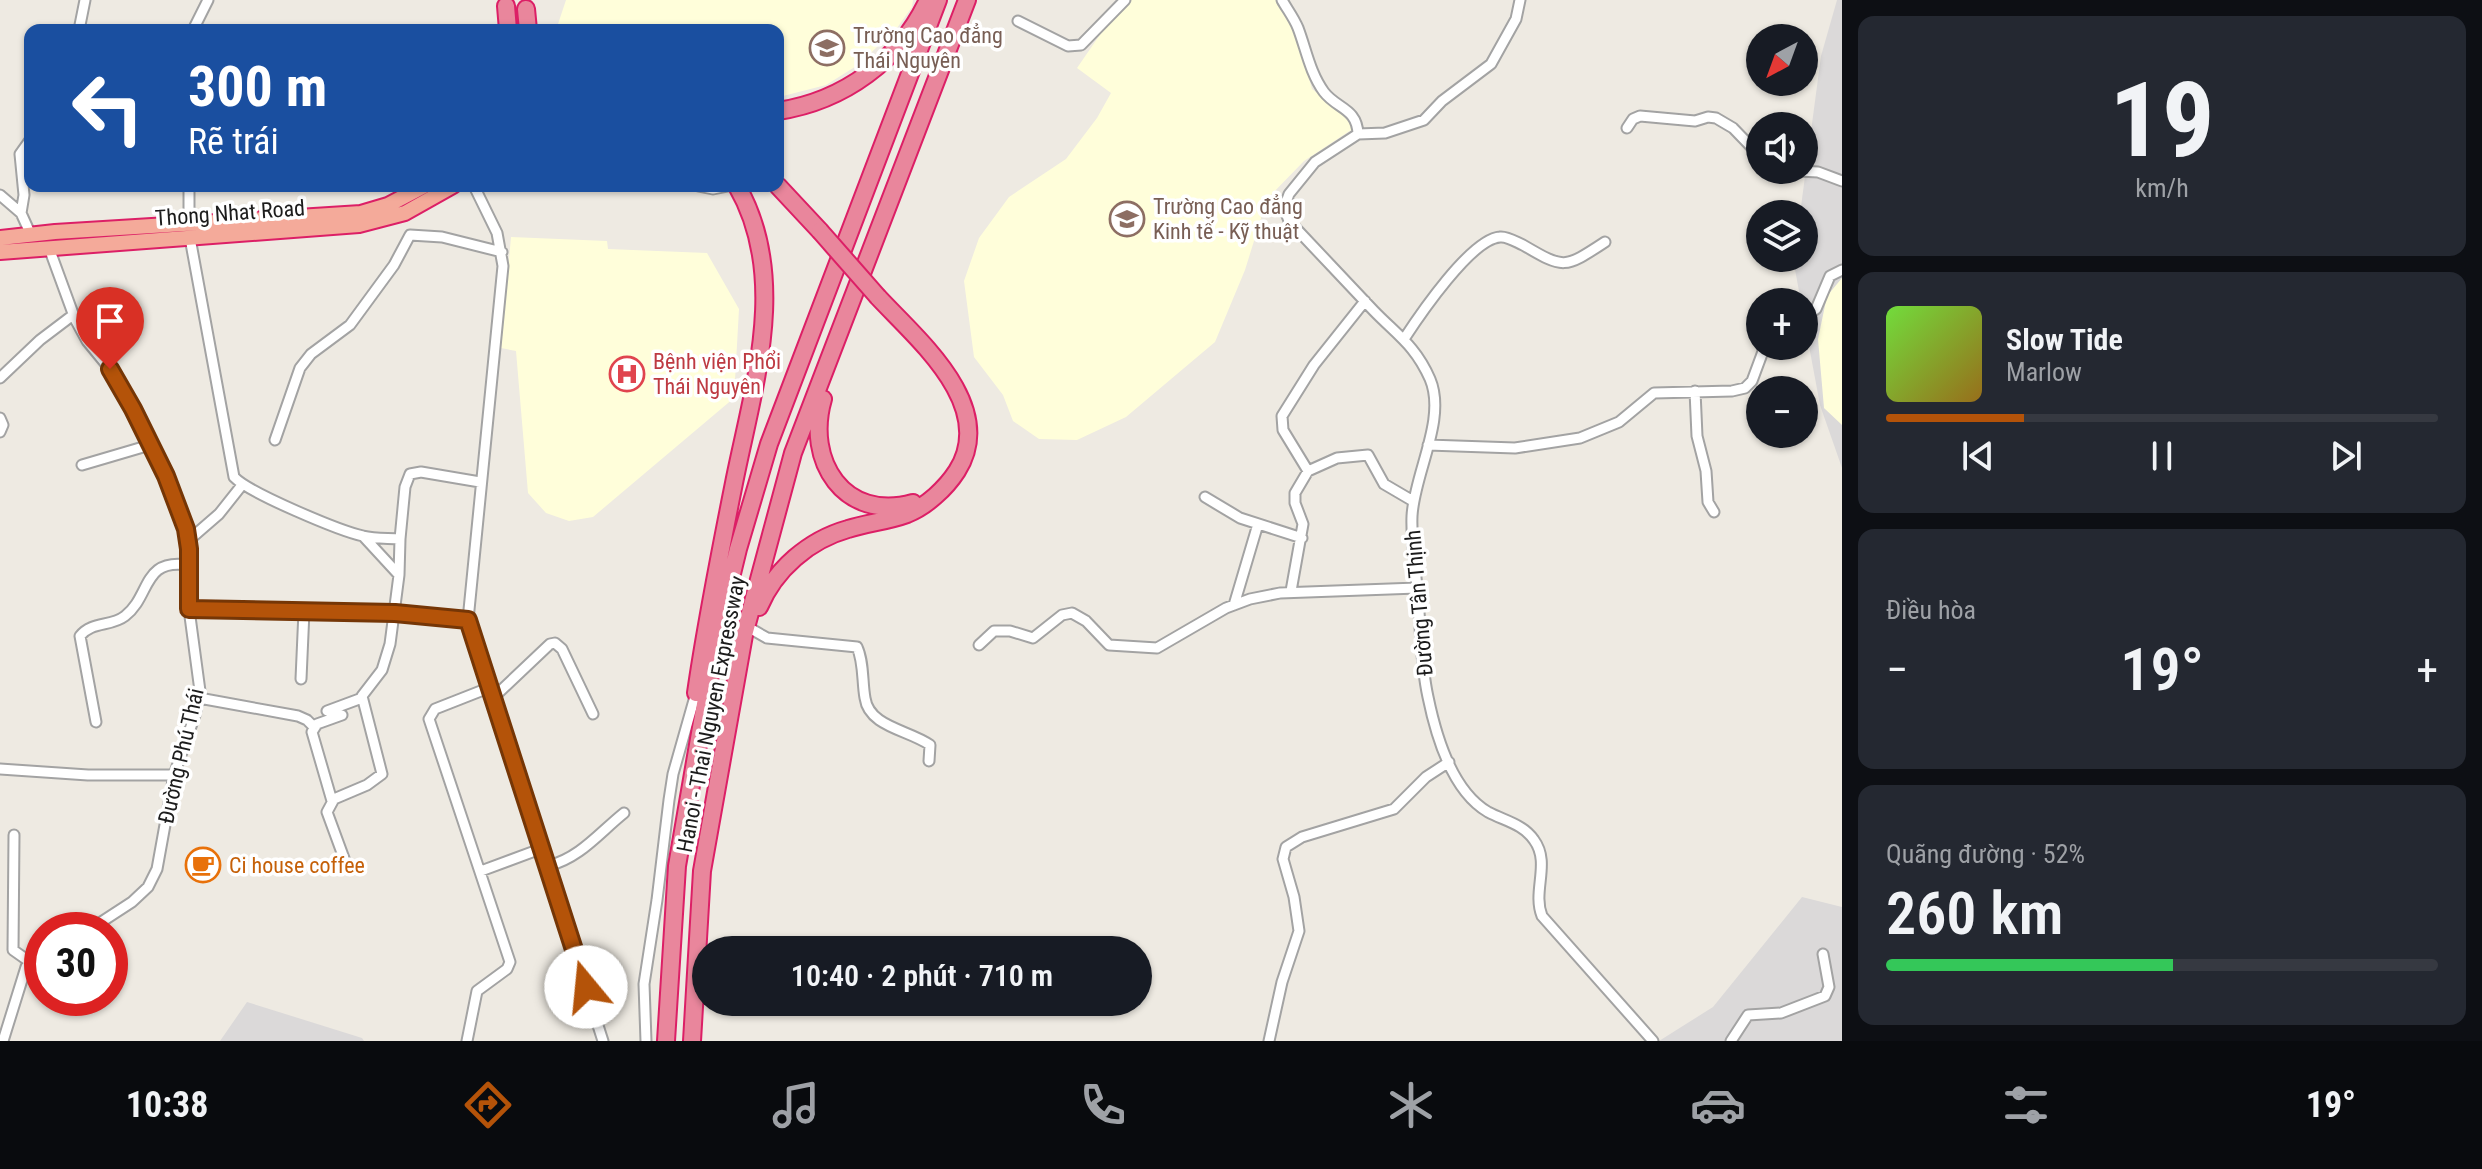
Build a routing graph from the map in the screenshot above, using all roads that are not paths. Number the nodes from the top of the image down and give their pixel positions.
1 (85, 0) edge
2 (208, 0) edge
3 (928, 0) edge
4 (938, 0) edge
5 (967, 0) edge
6 (1282, 0) edge
7 (1520, 0) edge
8 (1123, 1) edge
9 (506, 3) edge
10 (1018, 21) dead end
11 (80, 24) edge
12 (196, 24) edge
13 (505, 24) edge
14 (784, 110) edge
15 (917, 128) junction
16 (1627, 128) dead end
17 (1358, 134) junction
18 (1746, 141) edge
19 (24, 148) edge
20 (1818, 172) edge
21 (1842, 181) edge
22 (189, 192) edge
23 (413, 192) edge
24 (442, 192) edge
25 (477, 192) edge
26 (740, 192) edge
27 (784, 192) edge
28 (0, 195) edge
29 (21, 213) junction
30 (190, 231) junction
31 (0, 238) edge
32 (42, 239) junction
33 (1605, 242) dead end
34 (0, 252) edge
35 (502, 252) junction
36 (1842, 270) edge
37 (1365, 301) junction
38 (1818, 304) edge
39 (73, 315) junction
40 (1404, 339) junction
41 (1760, 360) edge
42 (0, 378) edge
43 (1695, 391) junction
44 (0, 418) edge
45 (0, 432) edge
46 (275, 440) dead end
47 (150, 445) junction
48 (1428, 445) junction
49 (82, 465) dead end
50 (1308, 471) junction
51 (480, 482) junction
52 (242, 485) junction
53 (934, 497) junction
54 (1205, 497) dead end
55 (1413, 501) junction
56 (1714, 512) dead end
57 (1258, 524) junction
58 (364, 536) junction
59 (1302, 538) junction
60 (400, 539) junction
61 (189, 540) junction
62 (188, 565) junction
63 (399, 575) junction
64 (1417, 588) junction
65 (1291, 591) junction
66 (1234, 605) junction
67 (189, 609) junction
68 (304, 611) junction
69 (395, 613) junction
70 (468, 620) junction
71 (753, 630) junction
72 (979, 645) dead end
73 (301, 679) dead end
74 (492, 692) junction
75 (696, 693) junction
76 (199, 698) junction
77 (362, 698) junction
78 (327, 711) dead end
79 (593, 714) dead end
80 (342, 715) dead end
81 (96, 722) dead end
82 (314, 727) junction
83 (722, 751) junction
84 (929, 761) dead end
85 (1449, 762) junction
86 (0, 769) edge
87 (174, 775) junction
88 (332, 801) junction
89 (624, 813) dead end
90 (14, 835) dead end
91 (543, 848) junction
92 (345, 861) dead end
93 (548, 866) junction
94 (677, 866) junction
95 (481, 871) junction
96 (117, 912) edge
97 (1823, 954) dead end
98 (24, 958) edge
99 (24, 974) edge
100 (5, 1012) edge
101 (3, 1041) edge
102 (467, 1041) edge
103 (603, 1041) edge
104 (646, 1041) edge
105 (666, 1041) edge
106 (692, 1041) edge
107 (1269, 1041) edge
108 (1653, 1041) edge
109 (1731, 1041) edge

1 - 11 street
2 - 12 street
3 - 14 highway
4 - 94 highway, Hanoi - Thai Nguyen Expressway
5 - 15 highway, Hanoi - Thai Nguyen Expressway
6 - 17 street
7 - 17 street
8 - 10 street
9 - 13 highway
15 - 53 highway
15 - 83 highway, Hanoi - Thai Nguyen Expressway
16 - 18 street
17 - 37 street, Đường Tân Thịnh
19 - 29 street
20 - 21 street
22 - 30 street
23 - 30 highway, Thong Nhat Road
24 - 30 highway, Thong Nhat Road
25 - 35 street
26 - 75 highway
27 - 53 highway, bridge
28 - 29 street
29 - 32 street, Đường Phú Thái
30 - 32 highway, Thong Nhat Road
30 - 52 street
31 - 32 highway, Thong Nhat Road
32 - 34 highway, Thong Nhat Road
32 - 39 street, Đường Phú Thái
33 - 40 street
35 - 46 street
35 - 51 street
36 - 38 street
37 - 40 street, Đường Tân Thịnh
37 - 50 street
39 - 42 street
39 - 47 street, Đường Phú Thái
40 - 48 street, Đường Tân Thịnh
41 - 43 street
43 - 48 street
43 - 56 street
44 - 45 street
47 - 49 street
47 - 61 street, Đường Phú Thái
48 - 55 street, Đường Tân Thịnh
50 - 55 street
50 - 59 street
51 - 60 street
51 - 70 street
52 - 58 street
52 - 61 street
53 - 71 highway
54 - 57 street
55 - 64 street, Đường Tân Thịnh
57 - 59 street
57 - 66 street
58 - 60 street
58 - 63 street
59 - 65 street
60 - 63 street
61 - 62 street, Đường Phú Thái
62 - 67 street, Đường Phú Thái
62 - 81 street
63 - 69 street
64 - 65 street
64 - 85 street, Đường Tân Thịnh
65 - 66 street
66 - 72 street
67 - 68 street
67 - 76 street, Đường Phú Thái
68 - 69 street
68 - 73 street
69 - 70 street
69 - 77 street
70 - 74 street
71 - 83 highway
71 - 84 street
74 - 79 street
74 - 91 street
74 - 95 street
75 - 94 highway
75 - 104 street
76 - 82 street
76 - 87 street, Đường Phú Thái
77 - 78 street
77 - 88 street
80 - 82 street
82 - 88 street
83 - 106 highway, Hanoi - Thai Nguyen Expressway
85 - 107 street
85 - 108 street, Đường Tân Thịnh
86 - 87 street
87 - 96 street, Đường Phú Thái
88 - 92 street
89 - 93 street
90 - 98 street
91 - 93 street
91 - 95 street
93 - 103 street
94 - 105 highway, Hanoi - Thai Nguyen Expressway
95 - 102 street
97 - 109 street
99 - 100 street
100 - 101 street

